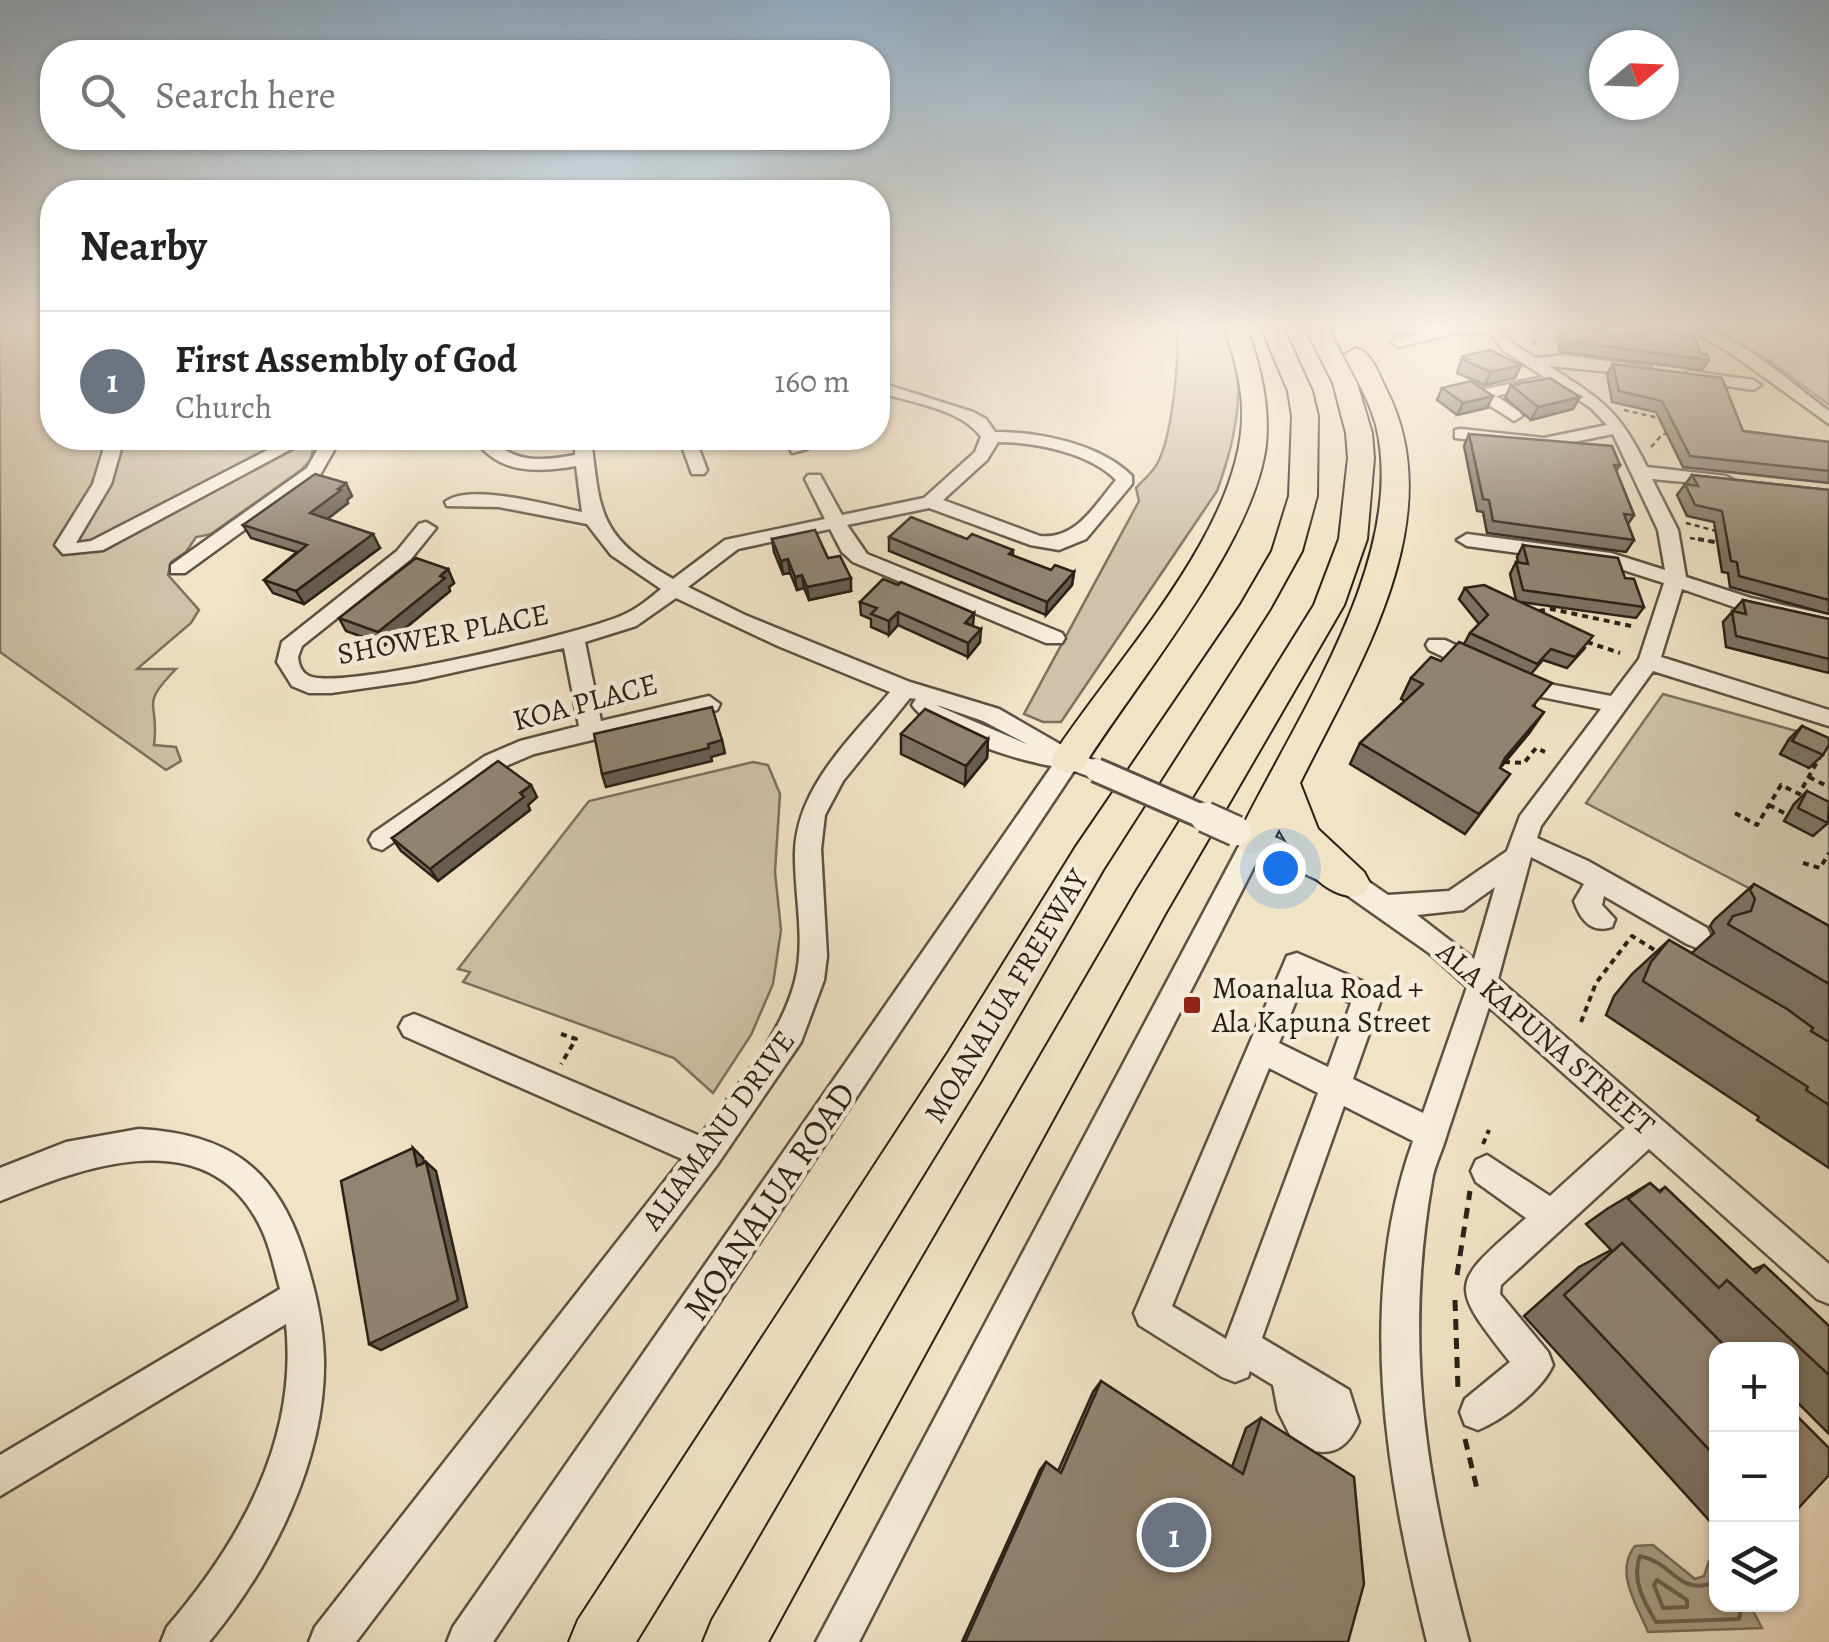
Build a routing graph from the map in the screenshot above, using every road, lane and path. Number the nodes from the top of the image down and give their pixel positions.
1 (923, 402) edge
2 (1255, 402) edge
3 (1302, 402) edge
4 (1349, 402) edge
5 (1377, 402) edge
6 (1489, 402) edge
7 (1593, 402) edge
8 (1805, 402) edge
9 (1617, 418) junction
10 (1829, 419) edge
11 (1674, 421) edge
12 (1517, 428) junction
13 (1462, 434) dead end
14 (1684, 435) edge
15 (990, 436) junction
16 (1644, 448) dead end
17 (113, 450) edge
18 (280, 450) edge
19 (325, 450) edge
20 (491, 450) edge
21 (579, 450) edge
22 (584, 450) edge
23 (690, 450) edge
24 (698, 470) dead end
25 (1641, 472) junction
26 (814, 479) dead end
27 (1748, 483) edge
28 (454, 502) dead end
29 (930, 502) junction
30 (594, 520) junction
31 (1680, 522) dead end
32 (837, 524) junction
33 (414, 532) dead end
34 (1732, 534) edge
35 (1686, 537) dead end
36 (1467, 540) dead end
37 (1722, 544) edge
38 (210, 546) junction
39 (234, 554) dead end
40 (178, 569) dead end
41 (1676, 578) junction
42 (675, 590) junction
43 (1554, 603) edge
44 (1556, 611) junction
45 (1597, 614) edge
46 (1621, 616) edge
47 (1543, 620) edge
48 (1600, 622) junction
49 (1829, 622) edge
50 (1024, 626) junction
51 (1624, 626) junction
52 (1636, 628) dead end
53 (573, 638) junction
54 (1054, 638) dead end
55 (1584, 642) edge
56 (1008, 645) dead end
57 (1436, 646) dead end
58 (1620, 653) dead end
59 (1649, 661) junction
60 (904, 688) junction
61 (708, 704) edge
62 (1614, 706) junction
63 (1829, 718) edge
64 (592, 732) junction
65 (1546, 752) dead end
66 (1822, 754) edge
67 (1499, 760) edge
68 (1082, 765) junction
69 (1809, 777) junction
70 (1281, 781) junction
71 (1829, 787) edge
72 (1799, 794) junction
73 (1769, 805) junction
74 (1812, 806) edge
75 (1736, 813) dead end
76 (1788, 815) dead end
77 (1246, 836) junction
78 (382, 840) dead end
79 (1520, 850) junction
80 (1829, 854) edge
81 (1803, 863) dead end
82 (1600, 880) junction
83 (1350, 884) junction
84 (1388, 906) junction
85 (1602, 919) dead end
86 (1697, 936) dead end
87 (1663, 955) edge
88 (1483, 983) junction
89 (1581, 1022) dead end
90 (414, 1027) dead end
91 (561, 1034) dead end
92 (1262, 1049) junction
93 (560, 1065) dead end
94 (1336, 1086) junction
95 (1650, 1127) junction
96 (1432, 1134) junction
97 (706, 1154) junction
98 (1488, 1170) dead end
99 (0, 1185) edge
100 (1551, 1216) junction
101 (1829, 1287) edge
102 (300, 1296) junction
103 (1242, 1346) junction
104 (1292, 1374) dead end
105 (1478, 1412) dead end
106 (0, 1477) edge
107 (182, 1642) edge
108 (330, 1642) edge
109 (468, 1642) edge
110 (600, 1642) edge
111 (734, 1642) edge
112 (838, 1642) edge
113 (1448, 1642) edge

1 - 15 street
2 - 68 highway
3 - 110 highway, MOANALUA FREEWAY
4 - 111 highway
5 - 70 highway
6 - 12 street
7 - 9 street
8 - 10 street
9 - 11 path
9 - 12 street
9 - 25 street
12 - 13 street
14 - 16 path
15 - 29 street
15 - 29 street
17 - 18 street
19 - 38 street
20 - 21 street
22 - 30 street
23 - 24 street
25 - 27 street
25 - 41 street
26 - 32 street
28 - 30 street
29 - 32 street, SHOWER PLACE
30 - 42 street
31 - 34 path
32 - 42 street, SHOWER PLACE
32 - 50 street
33 - 53 street, SHOWER PLACE
35 - 37 path
36 - 41 street
38 - 39 street
38 - 40 street
41 - 49 street
41 - 59 street
42 - 53 street, SHOWER PLACE
42 - 60 street
43 - 44 path
44 - 47 path
44 - 48 path
45 - 48 path
46 - 51 path
48 - 51 path
50 - 54 street
50 - 56 street
51 - 52 path
53 - 64 street
55 - 58 path
57 - 62 street
59 - 62 street
59 - 63 street
60 - 68 street, ALA KAPUNA STREET
60 - 97 street, ALIAMANU DRIVE
61 - 64 street, KOA PLACE
62 - 79 street
64 - 78 street, KOA PLACE
65 - 67 path
66 - 69 path
68 - 77 street, ALA KAPUNA STREET, bridge
68 - 109 street, MOANALUA ROAD
69 - 71 path
69 - 72 path
70 - 77 highway
70 - 83 highway
72 - 73 path
72 - 74 path
73 - 75 path
73 - 76 path
77 - 83 street, ALA KAPUNA STREET
77 - 112 street
79 - 82 street
79 - 84 street
79 - 88 street
80 - 81 path
82 - 85 street
82 - 86 street
83 - 84 street, ALA KAPUNA STREET
84 - 88 street, ALA KAPUNA STREET
87 - 89 path
88 - 95 street, ALA KAPUNA STREET
88 - 96 street
90 - 97 street
91 - 93 path
92 - 94 street
92 - 94 street
92 - 103 street
94 - 96 street
94 - 103 street
95 - 100 street
95 - 101 street, ALA KAPUNA STREET
96 - 113 street
97 - 108 street, ALIAMANU DRIVE
98 - 100 street
99 - 102 street
100 - 105 street
102 - 106 street
102 - 107 street
103 - 104 street

